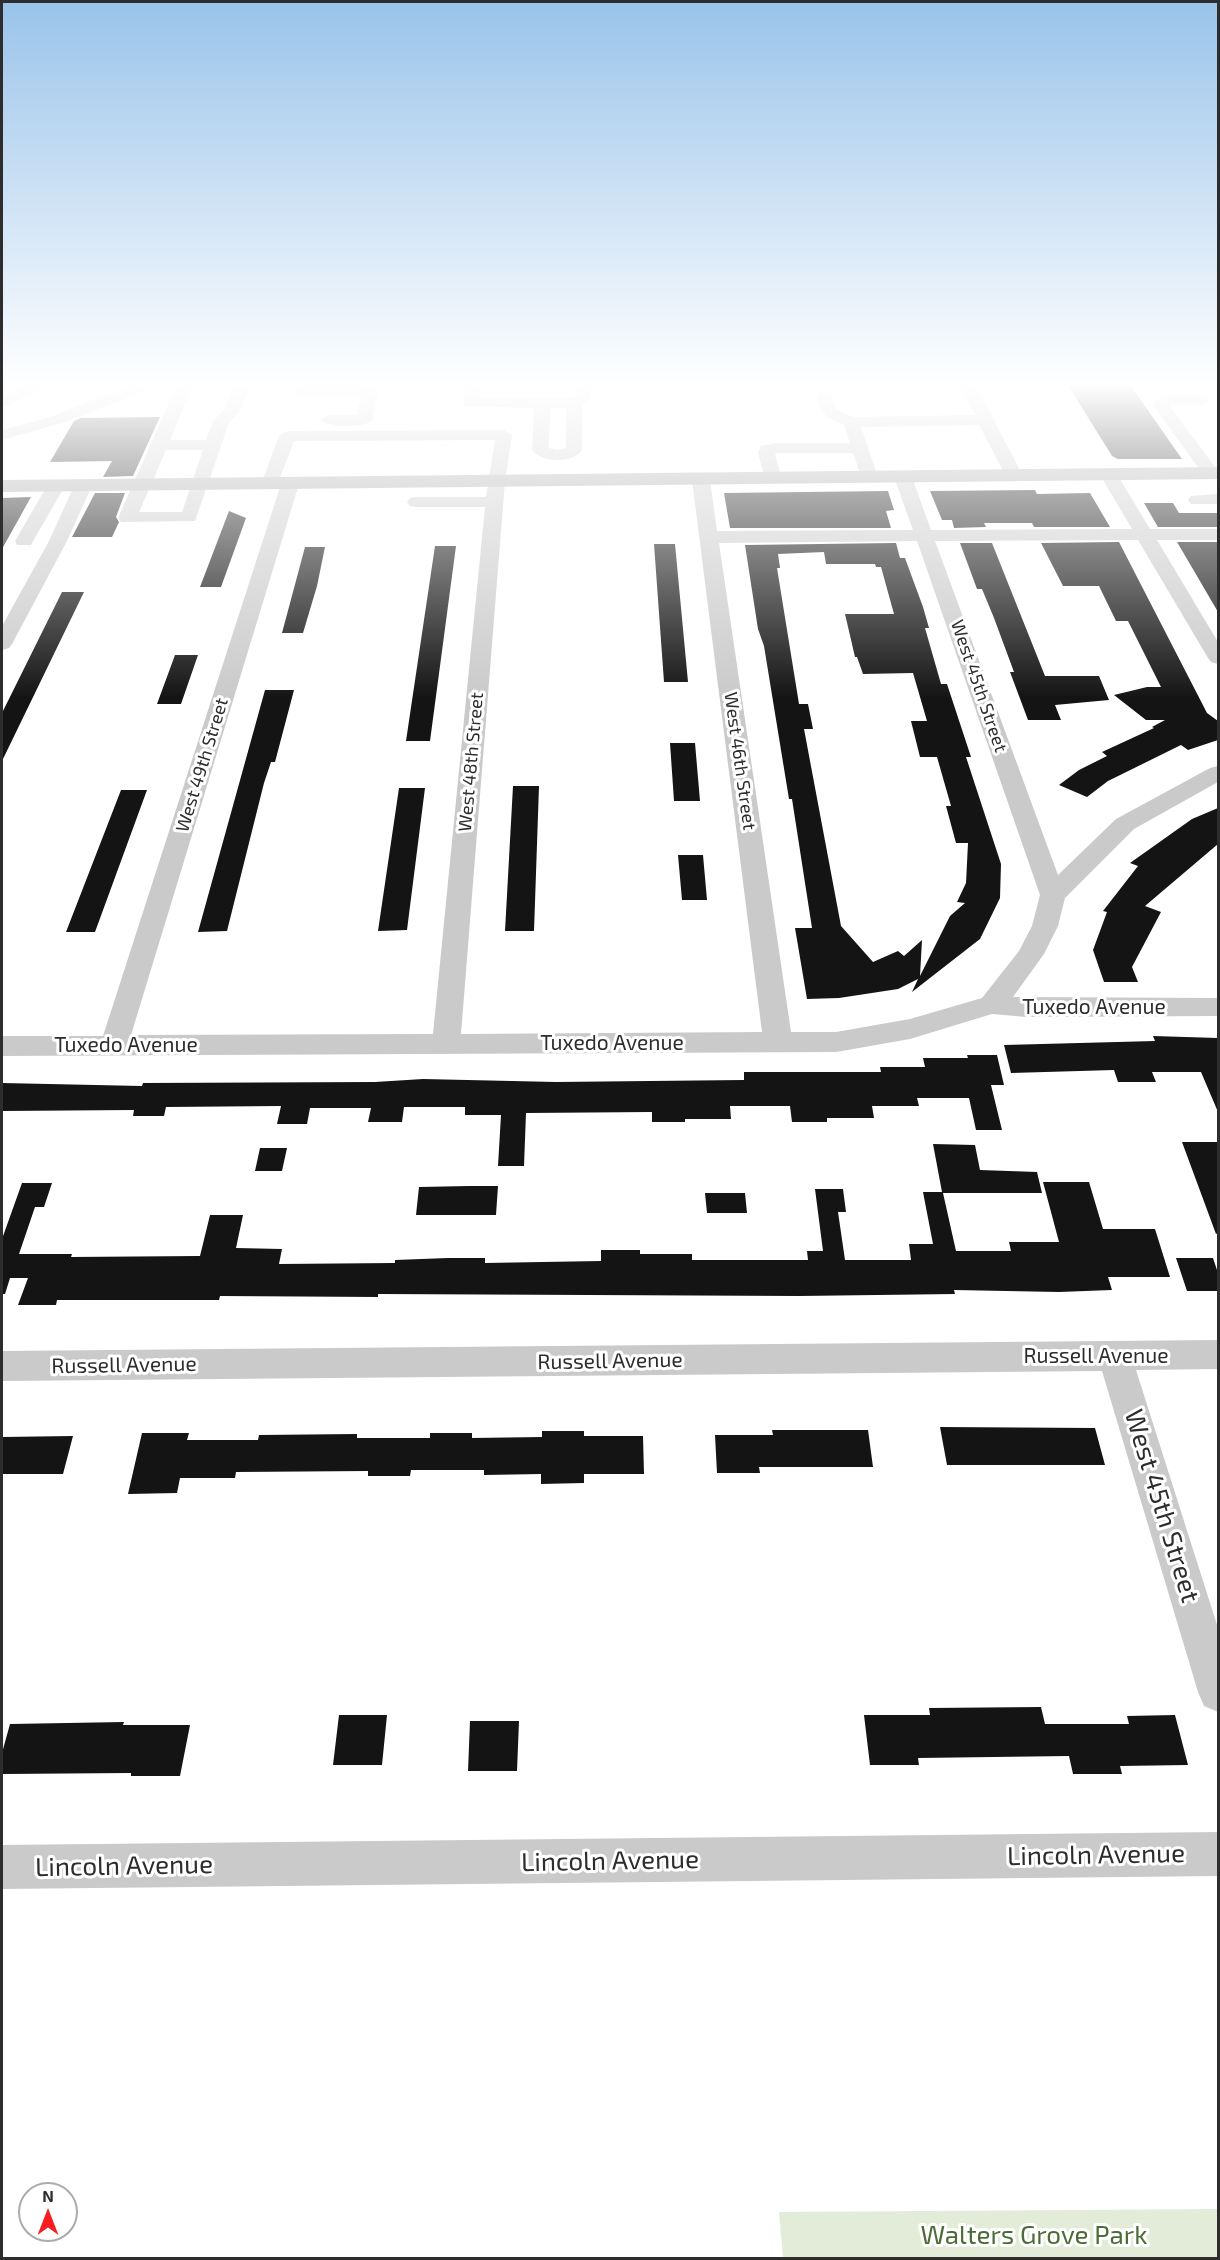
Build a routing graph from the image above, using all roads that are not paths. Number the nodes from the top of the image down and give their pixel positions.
1 (55, 487) edge
2 (82, 487) edge
3 (142, 487) edge
4 (199, 487) edge
5 (279, 487) edge
6 (411, 487) edge
7 (457, 487) edge
8 (496, 487) edge
9 (573, 487) edge
10 (703, 487) edge
11 (907, 487) edge
12 (1117, 487) edge
13 (495, 492) junction
14 (1197, 500) dead end
15 (1218, 500) edge
16 (1147, 534) junction
17 (1218, 534) edge
18 (926, 535) junction
19 (711, 537) junction
20 (24, 541) junction
21 (58, 541) junction
22 (2, 542) edge
23 (2, 644) edge
24 (1218, 658) edge
25 (1218, 773) edge
26 (1053, 895) junction
27 (992, 1005) junction
28 (1218, 1006) edge
29 (446, 1043) junction
30 (778, 1043) junction
31 (2, 1046) edge
32 (114, 1046) junction
33 (1218, 1355) edge
34 (1113, 1356) junction
35 (2, 1366) edge
36 (1218, 1692) edge
37 (1218, 1854) edge
38 (2, 1867) edge

1 - 20 street
2 - 21 street
3 - 4 street
5 - 32 street, West 49th Street
6 - 13 street
7 - 13 main road
8 - 13 street, West 48th Street
9 - 13 main road
10 - 19 street, West 46th Street
11 - 18 street, West 45th Street
12 - 16 street
13 - 29 street, West 48th Street
14 - 15 street
16 - 17 street
16 - 18 street
16 - 24 street
18 - 19 street
18 - 26 street, West 45th Street
19 - 30 street, West 46th Street
20 - 21 street
20 - 22 street
21 - 23 street
25 - 26 street
26 - 27 street
27 - 28 street, Tuxedo Avenue
27 - 30 street, Tuxedo Avenue
29 - 30 street, Tuxedo Avenue
29 - 32 street, Tuxedo Avenue
31 - 32 street, Tuxedo Avenue
33 - 34 street, Russell Avenue
34 - 35 street, Russell Avenue
34 - 36 street, West 45th Street
37 - 38 street, Lincoln Avenue

